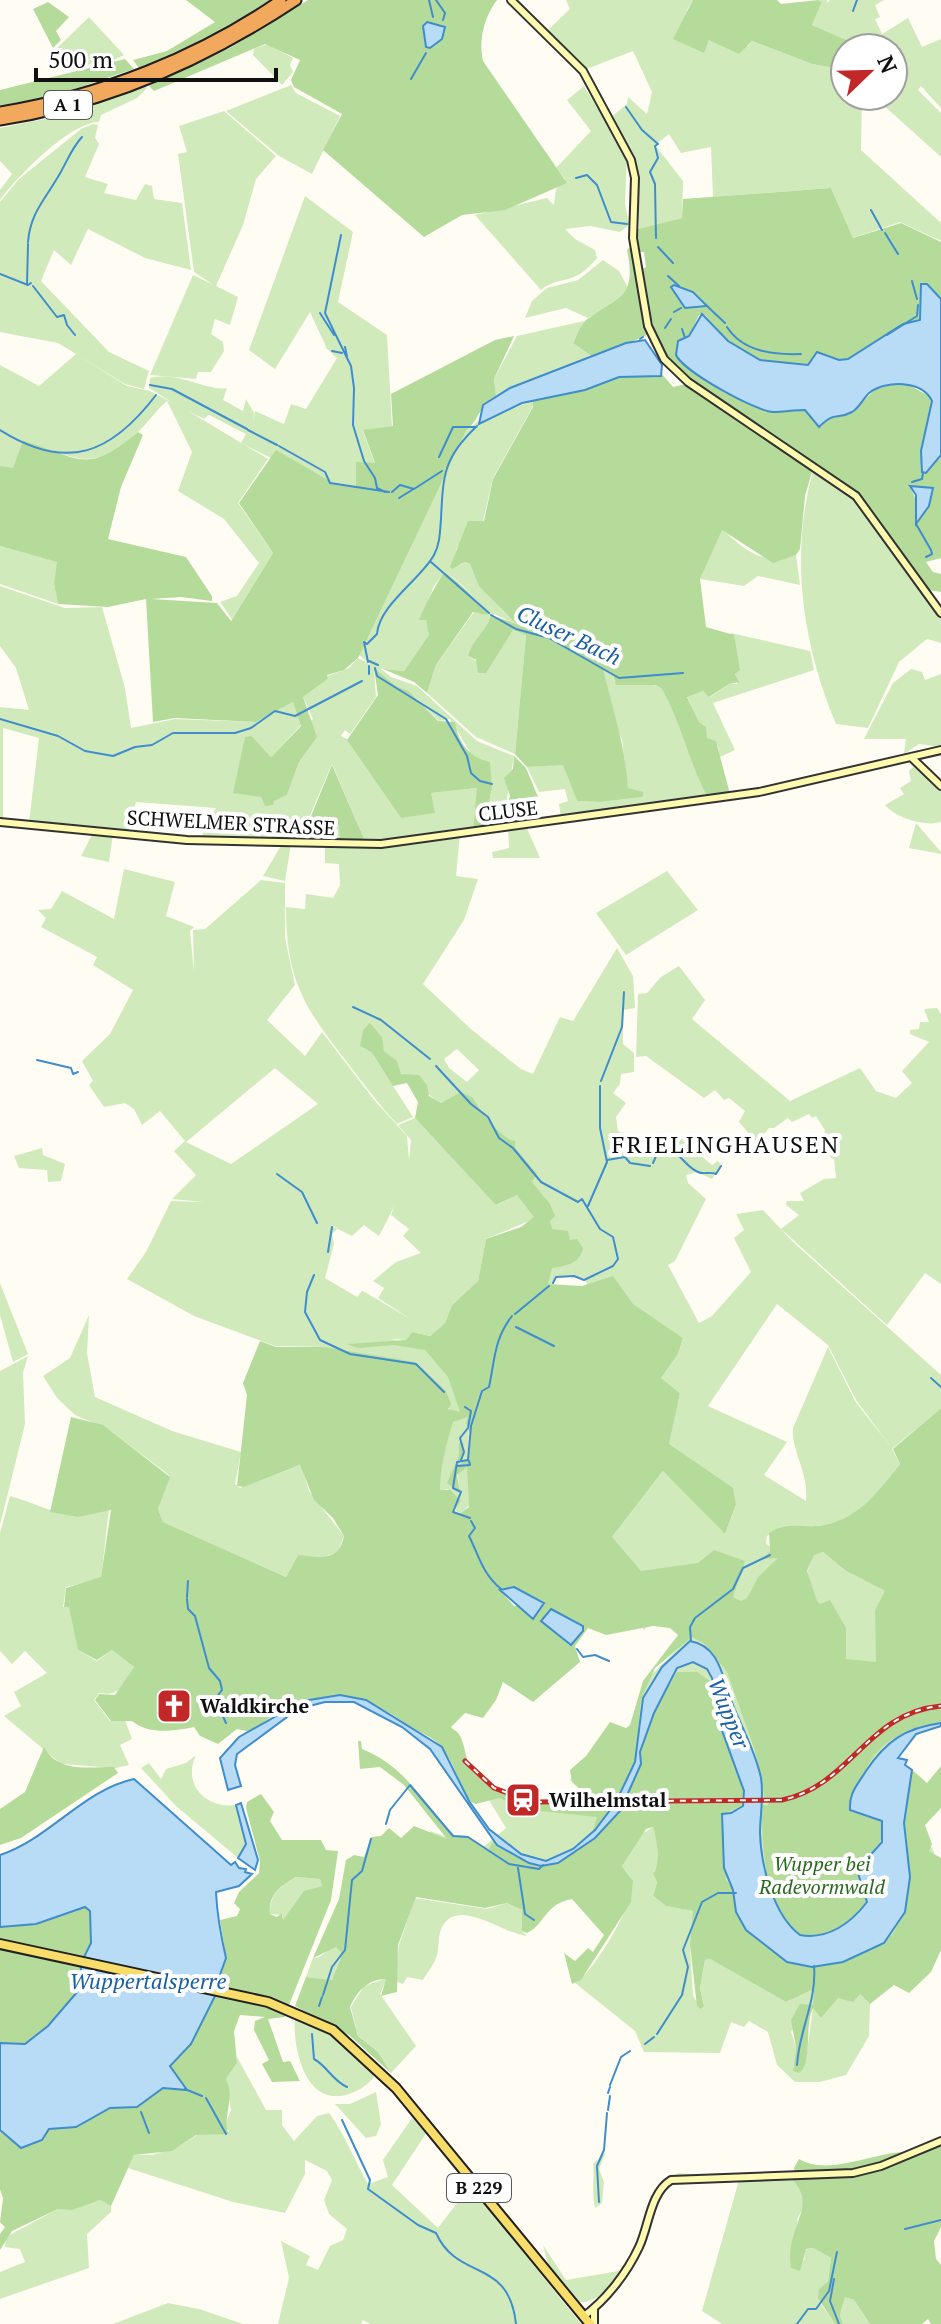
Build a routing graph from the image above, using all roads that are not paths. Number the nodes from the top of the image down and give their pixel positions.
1 (281, 0) edge
2 (296, 0) edge
3 (511, 0) edge
4 (148, 74) junction
5 (134, 80) junction
6 (0, 112) edge
7 (0, 120) edge
8 (941, 613) edge
9 (938, 750) edge
10 (911, 757) junction
11 (941, 786) edge
12 (0, 822) edge
13 (460, 833) joint
14 (0, 1944) edge
15 (941, 2141) edge
16 (600, 2300) junction
17 (594, 2309) junction
18 (587, 2319) edge

1 - 4 highway, A 1
2 - 4 highway, A 1
3 - 8 main road
4 - 5 highway, A 1
5 - 6 highway, A 1
5 - 7 highway, A 1
9 - 10 main road, CLUSE
10 - 11 main road
10 - 13 main road, CLUSE
12 - 13 main road, SCHWELMER STRASSE
14 - 18 main road, B 229
15 - 16 main road
16 - 17 main road
16 - 18 main road
17 - 18 main road
17 - 18 main road

